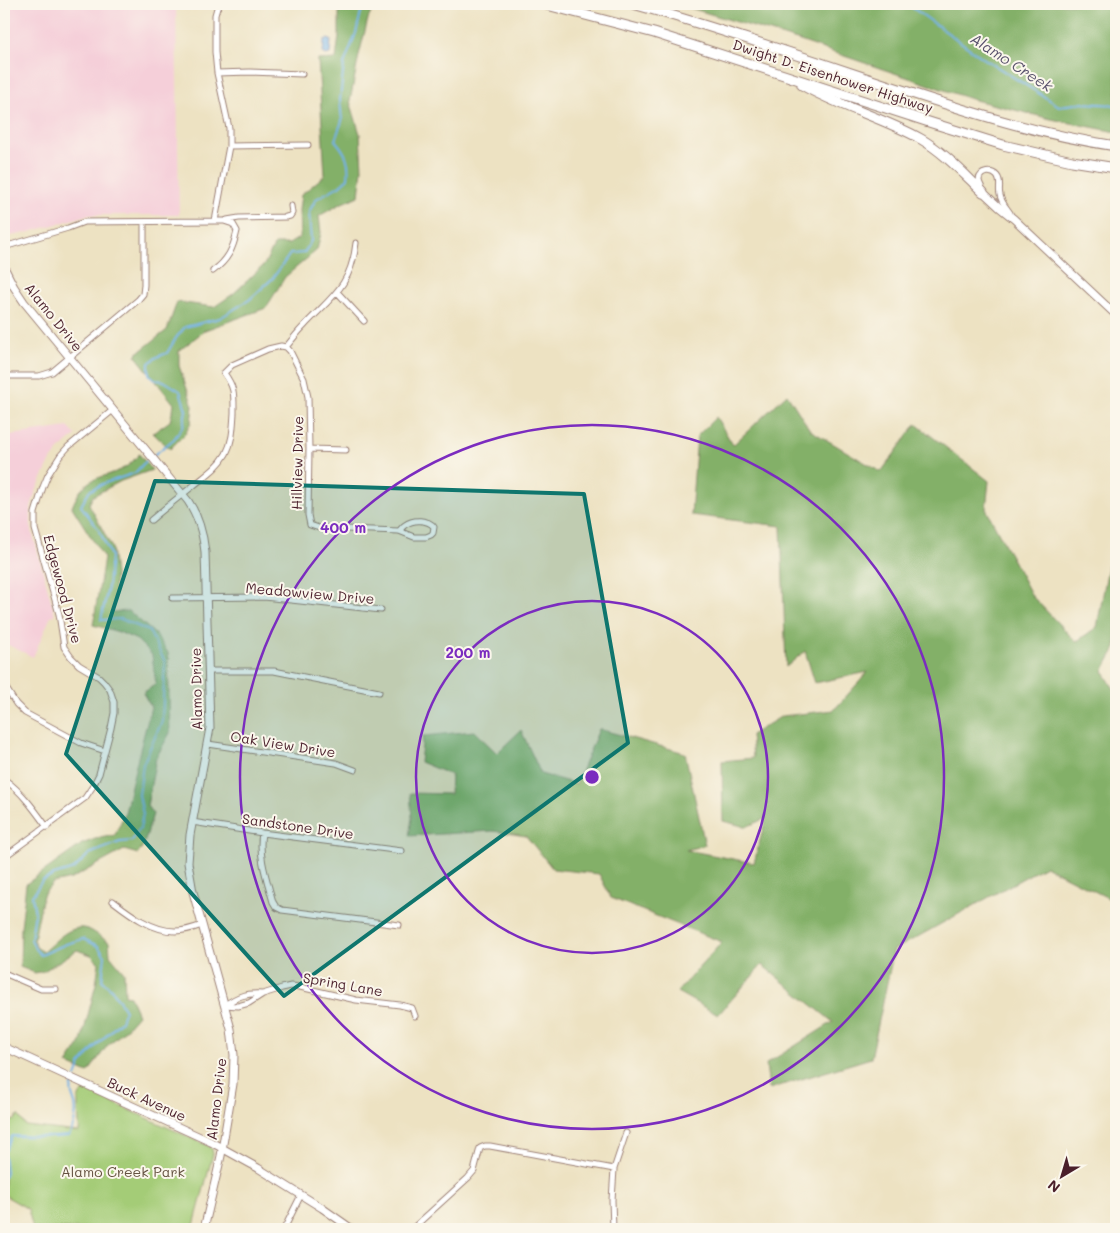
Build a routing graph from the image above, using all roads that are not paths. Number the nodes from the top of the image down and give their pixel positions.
1 (220, 4) edge
2 (543, 4) edge
3 (633, 4) edge
4 (217, 73) junction
5 (302, 74) dead end
6 (784, 75) junction
7 (308, 145) dead end
8 (229, 146) junction
9 (1116, 146) edge
10 (1116, 168) edge
11 (983, 192) junction
12 (291, 206) dead end
13 (1014, 219) junction
14 (215, 221) junction
15 (224, 221) junction
16 (144, 222) junction
17 (356, 243) dead end
18 (4, 246) edge
19 (4, 267) edge
20 (213, 271) dead end
21 (338, 293) junction
22 (1116, 315) edge
23 (364, 322) dead end
24 (286, 347) junction
25 (70, 357) junction
26 (4, 376) edge
27 (113, 410) junction
28 (309, 449) junction
29 (346, 450) dead end
30 (182, 494) junction
31 (151, 520) dead end
32 (398, 531) junction
33 (172, 598) dead end
34 (206, 598) junction
35 (381, 610) dead end
36 (209, 671) junction
37 (4, 685) edge
38 (379, 692) dead end
39 (208, 744) junction
40 (105, 751) junction
41 (355, 770) dead end
42 (4, 779) edge
43 (192, 822) junction
44 (47, 827) junction
45 (262, 833) junction
46 (402, 851) dead end
47 (4, 857) edge
48 (113, 901) dead end
49 (399, 925) dead end
50 (202, 926) junction
51 (4, 973) edge
52 (56, 989) dead end
53 (263, 994) junction
54 (225, 1006) junction
55 (415, 1016) dead end
56 (4, 1047) edge
57 (626, 1133) dead end
58 (222, 1148) junction
59 (614, 1169) junction
60 (301, 1195) junction
61 (204, 1229) edge
62 (284, 1229) edge
63 (352, 1229) edge
64 (412, 1229) edge
65 (613, 1229) edge

1 - 4 street
2 - 6 highway, Dwight D. Eisenhower Highway
3 - 9 highway, Dwight D. Eisenhower Highway
4 - 5 street
4 - 8 street
6 - 10 highway, Dwight D. Eisenhower Highway
6 - 11 highway
7 - 8 street
8 - 14 street
11 - 13 main road
11 - 13 street
12 - 15 street
13 - 22 main road
14 - 15 street
14 - 16 street
15 - 20 street
16 - 18 street
16 - 25 street
17 - 21 street
19 - 25 main road, Alamo Drive
21 - 23 street
21 - 24 street
24 - 28 street, Hillview Drive
24 - 30 street
25 - 26 street
25 - 27 main road, Alamo Drive
27 - 30 main road, Alamo Drive
27 - 40 street, Edgewood Drive
28 - 29 street
28 - 32 street, Hillview Drive
30 - 31 street
30 - 34 main road, Alamo Drive
32 - 32 street
33 - 34 street, Meadowview Drive
34 - 35 street, Meadowview Drive
34 - 36 main road, Alamo Drive
36 - 38 street
36 - 39 main road, Alamo Drive
37 - 40 street
39 - 41 street, Oak View Drive
39 - 43 main road, Alamo Drive
40 - 44 street, Edgewood Drive
42 - 44 street
43 - 45 street, Sandstone Drive
43 - 50 main road, Alamo Drive
44 - 47 street, Edgewood Drive
45 - 46 street, Sandstone Drive
45 - 49 street
48 - 50 street
50 - 54 main road, Alamo Drive
51 - 52 street
53 - 54 street, Spring Lane
53 - 54 street, Spring Lane
53 - 55 street, Spring Lane
54 - 58 main road, Alamo Drive
56 - 58 main road, Buck Avenue
57 - 59 street
58 - 60 main road, Buck Avenue
58 - 61 main road, Alamo Drive
59 - 64 street
59 - 65 street
60 - 62 street
60 - 63 main road, Buck Avenue

